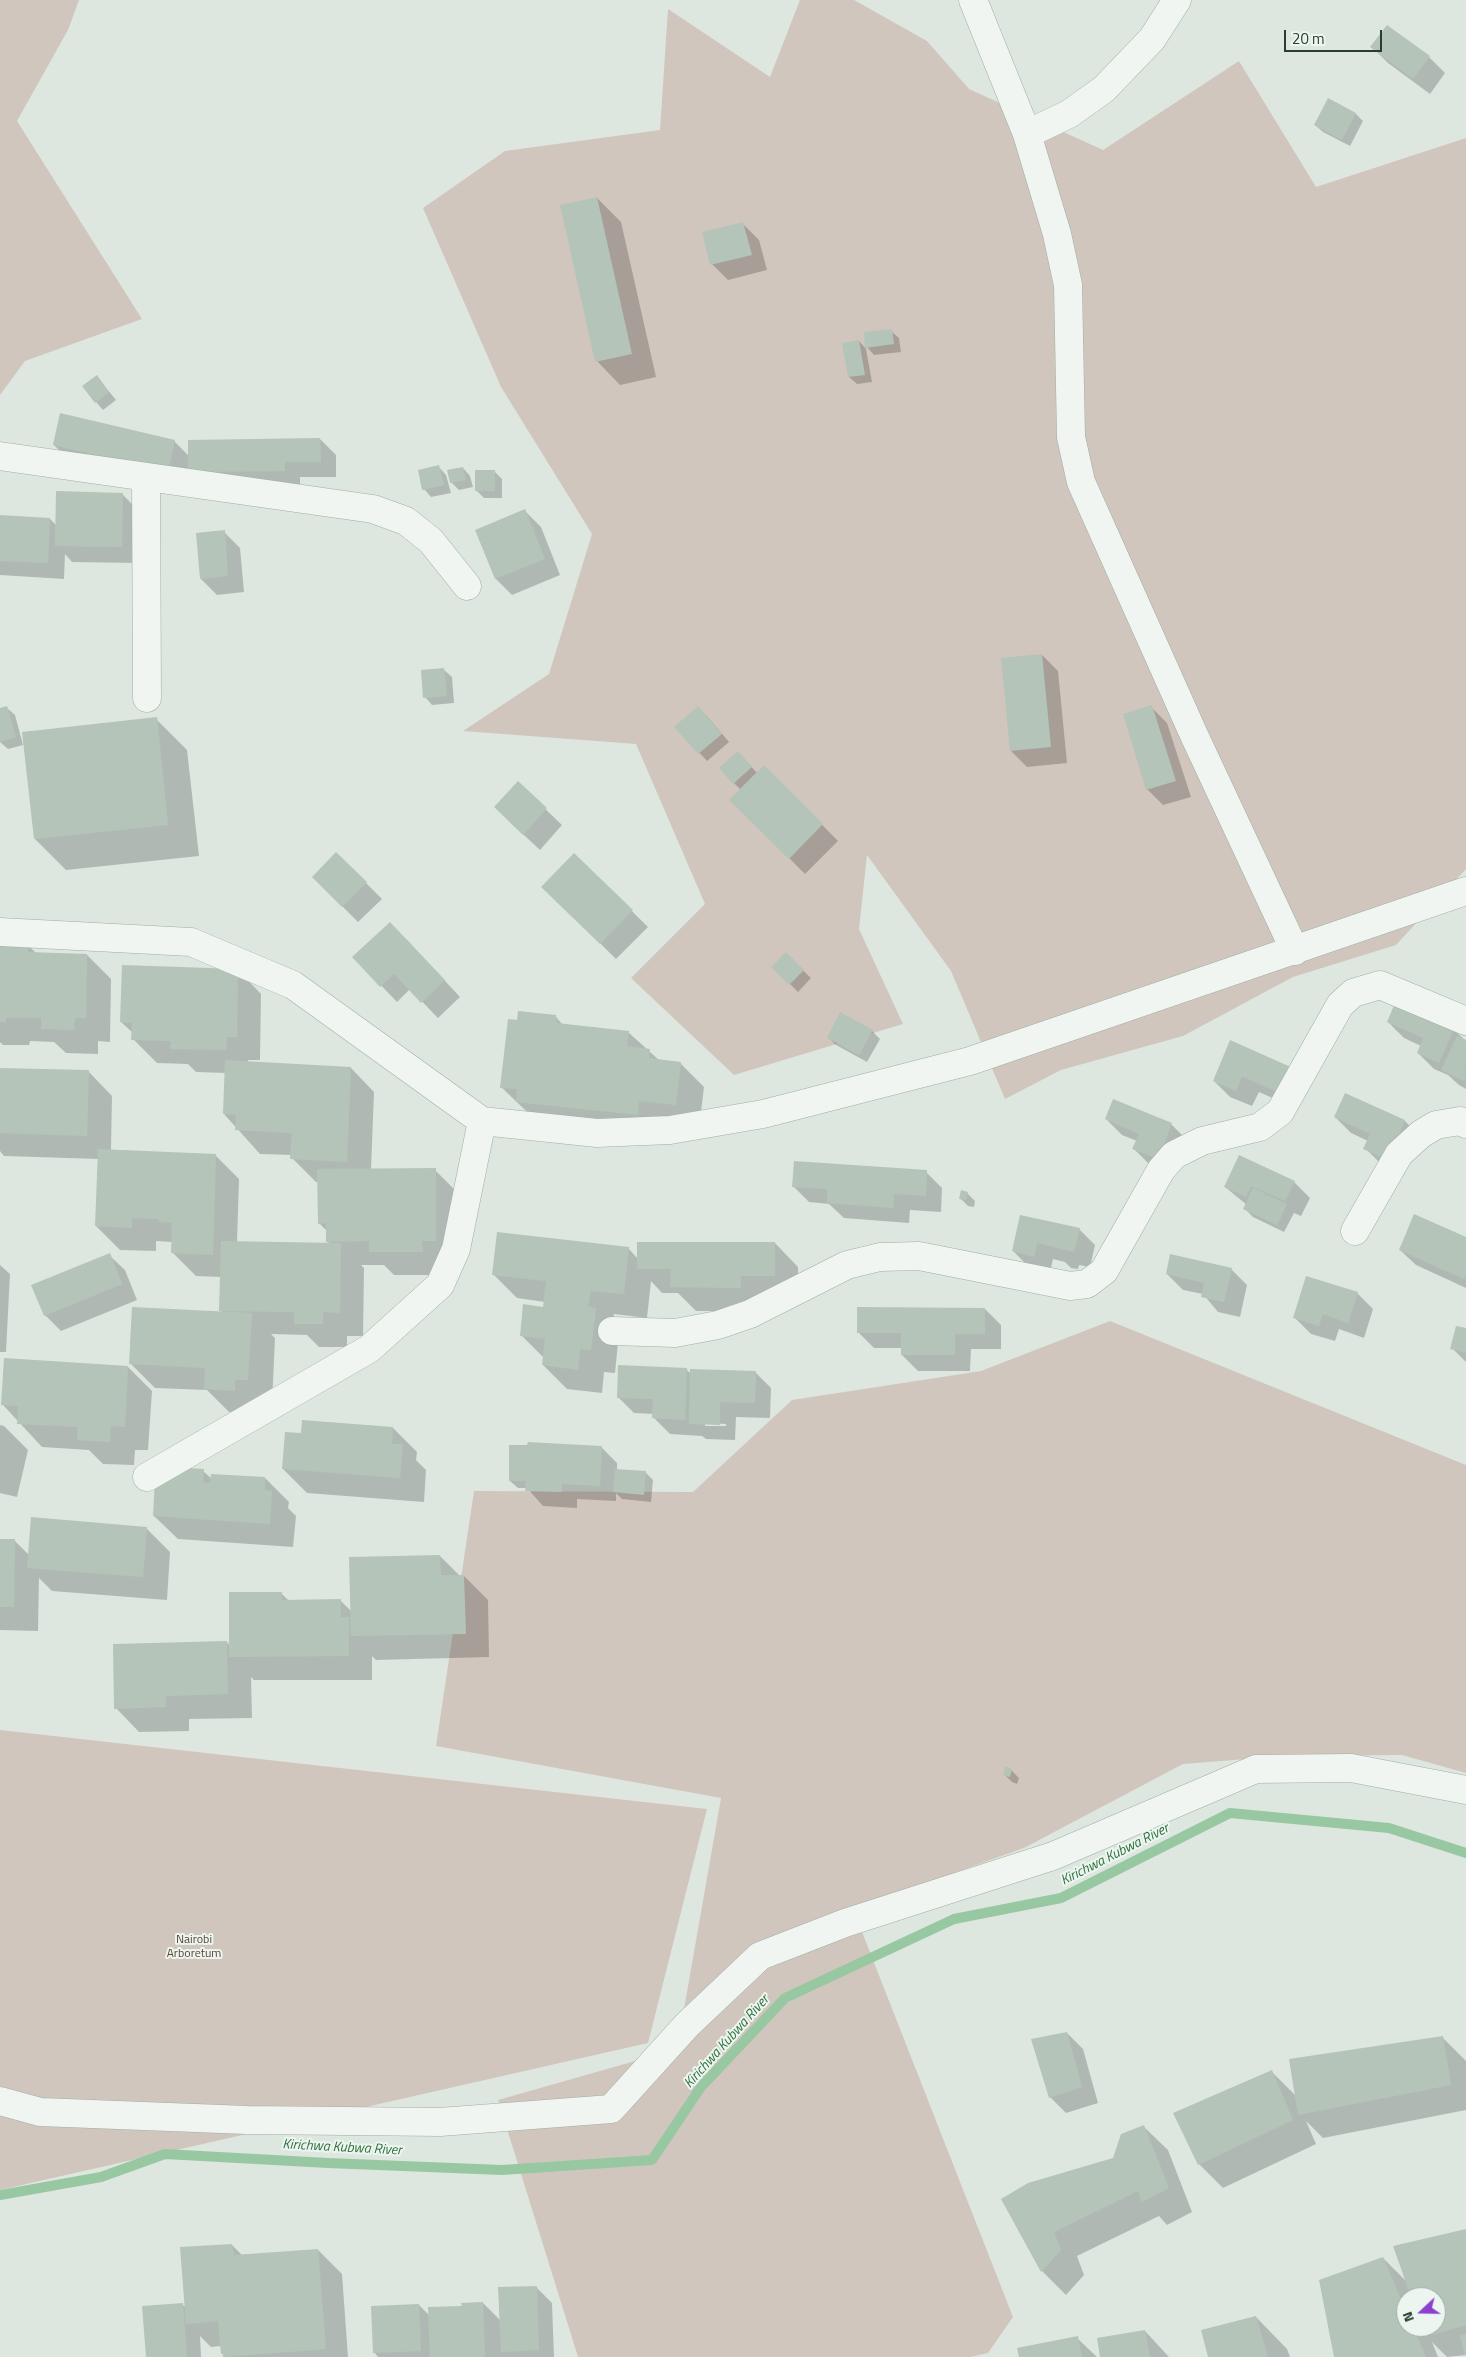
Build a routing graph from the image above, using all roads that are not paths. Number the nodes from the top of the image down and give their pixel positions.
1 (973, 0) edge
2 (1177, 0) edge
3 (1027, 134) junction
4 (0, 456) edge
5 (146, 478) junction
6 (467, 586) dead end
7 (147, 698) dead end
8 (1466, 891) edge
9 (0, 932) edge
10 (1295, 951) junction
11 (1466, 1021) edge
12 (482, 1121) junction
13 (1466, 1124) edge
14 (1355, 1231) dead end
15 (612, 1331) dead end
16 (147, 1477) dead end
17 (1466, 1790) edge
18 (0, 2101) edge

1 - 3 street
2 - 3 street
3 - 10 street
4 - 5 street
5 - 6 street
5 - 7 street
8 - 10 street
9 - 12 street
10 - 12 street
11 - 15 street
12 - 16 street
13 - 14 street
17 - 18 street

